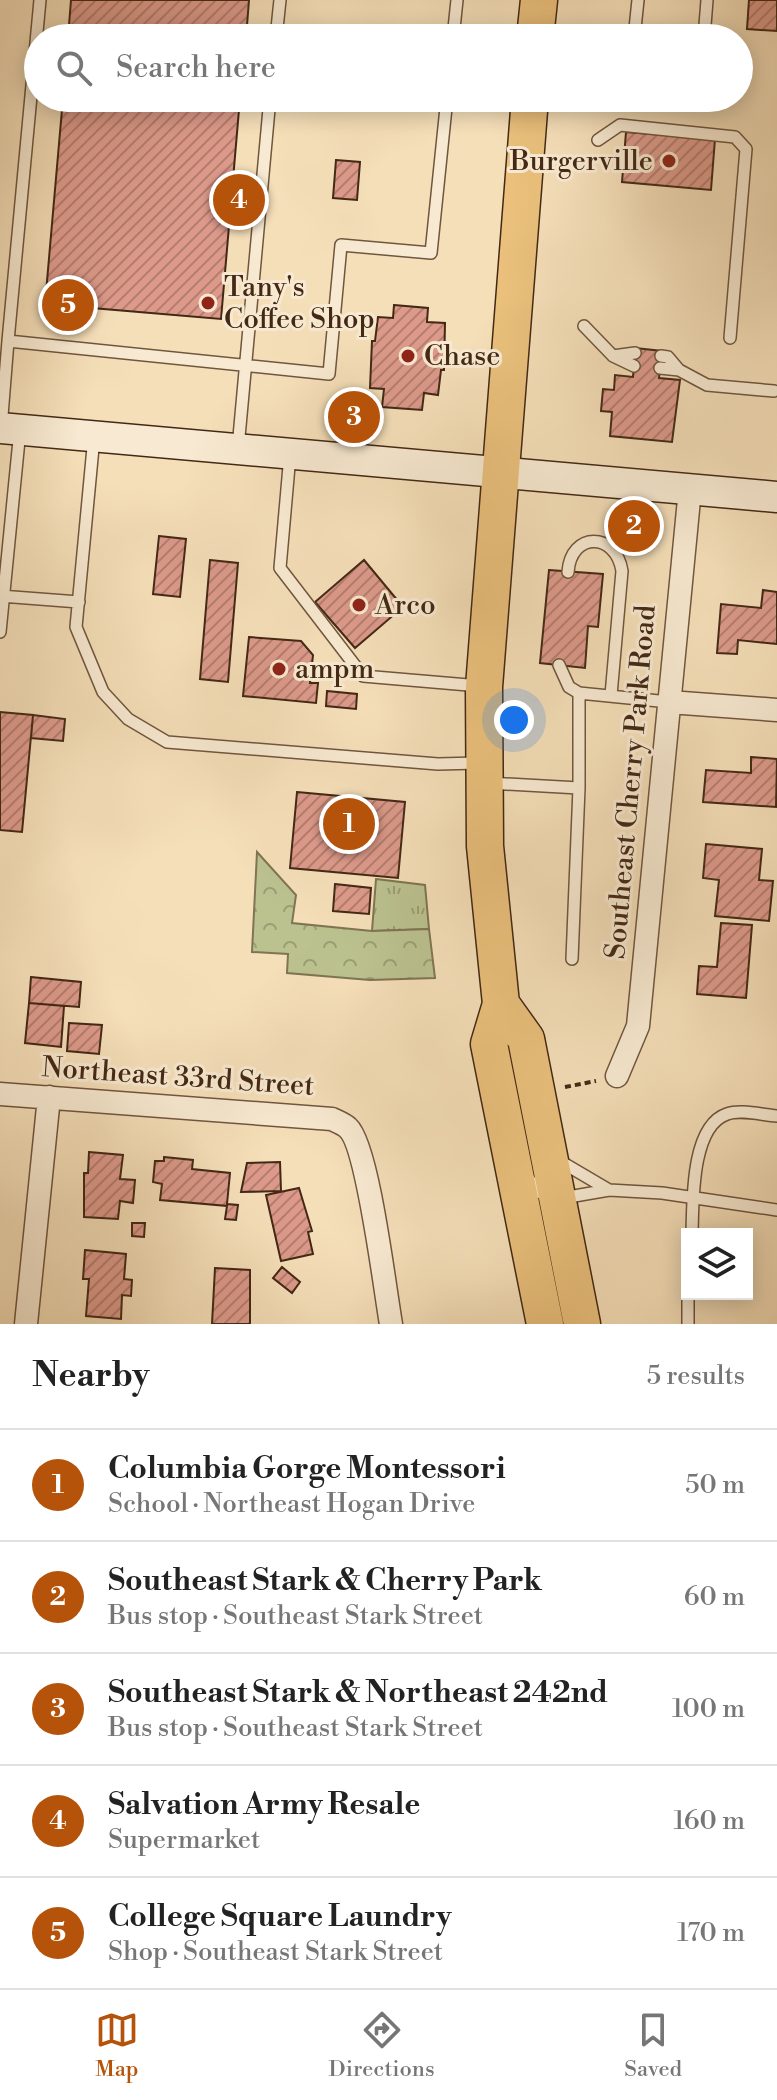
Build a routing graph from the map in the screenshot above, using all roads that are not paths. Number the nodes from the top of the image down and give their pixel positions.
1 (40, 0) edge
2 (280, 0) edge
3 (457, 0) edge
4 (539, 0) edge
5 (638, 0) edge
6 (707, 0) edge
7 (38, 24) edge
8 (277, 24) edge
9 (454, 24) edge
10 (536, 24) edge
11 (635, 24) edge
12 (705, 24) edge
13 (29, 112) edge
14 (269, 112) edge
15 (446, 112) edge
16 (529, 112) edge
17 (598, 140) dead end
18 (584, 326) dead end
19 (730, 338) dead end
20 (8, 341) junction
21 (634, 359) dead end
22 (661, 362) dead end
23 (244, 363) junction
24 (774, 391) dead end
25 (7, 429) edge
26 (94, 437) junction
27 (238, 449) junction
28 (290, 454) junction
29 (500, 472) junction
30 (690, 489) junction
31 (777, 497) edge
32 (568, 572) dead end
33 (2, 596) edge
34 (79, 602) junction
35 (0, 632) edge
36 (559, 665) dead end
37 (484, 687) junction
38 (579, 693) junction
39 (611, 695) junction
40 (669, 702) junction
41 (777, 710) edge
42 (483, 773) junction
43 (579, 788) junction
44 (572, 959) dead end
45 (501, 1004) junction
46 (617, 1076) road end
47 (0, 1094) edge
48 (49, 1097) junction
49 (777, 1116) edge
50 (548, 1154) junction
51 (512, 1157) junction
52 (609, 1190) junction
53 (557, 1199) junction
54 (693, 1199) junction
55 (777, 1210) edge
56 (692, 1228) edge
57 (688, 1300) edge
58 (26, 1324) edge
59 (391, 1324) edge
60 (545, 1324) edge
61 (582, 1324) edge
62 (688, 1324) edge

1 - 7 lane
2 - 8 lane
3 - 9 lane
4 - 10 highway
5 - 11 lane
6 - 12 lane
13 - 20 lane
14 - 23 lane
15 - 23 lane
16 - 29 highway
17 - 19 lane
18 - 21 lane
20 - 23 lane
20 - 25 lane
22 - 24 lane
23 - 27 lane
25 - 26 main road
25 - 33 lane
26 - 27 main road
26 - 34 lane
27 - 28 main road
28 - 29 main road
28 - 37 lane
29 - 30 main road
29 - 37 highway
30 - 31 main road
30 - 40 street, Southeast Cherry Park Road
32 - 39 lane
33 - 34 lane
33 - 35 lane
34 - 42 lane
36 - 38 lane
37 - 42 highway
38 - 39 lane
38 - 43 lane
39 - 40 lane
40 - 41 street
40 - 46 street, Southeast Cherry Park Road
42 - 43 lane
42 - 45 highway
43 - 44 lane
45 - 50 highway
45 - 51 highway
47 - 48 street, Northeast 33rd Street
48 - 58 street
48 - 59 street, Northeast 33rd Street
49 - 54 lane
50 - 52 lane
50 - 53 highway
51 - 53 lane
51 - 60 highway
52 - 53 lane
52 - 54 lane
53 - 61 highway
54 - 55 lane
54 - 56 lane
57 - 62 lane

